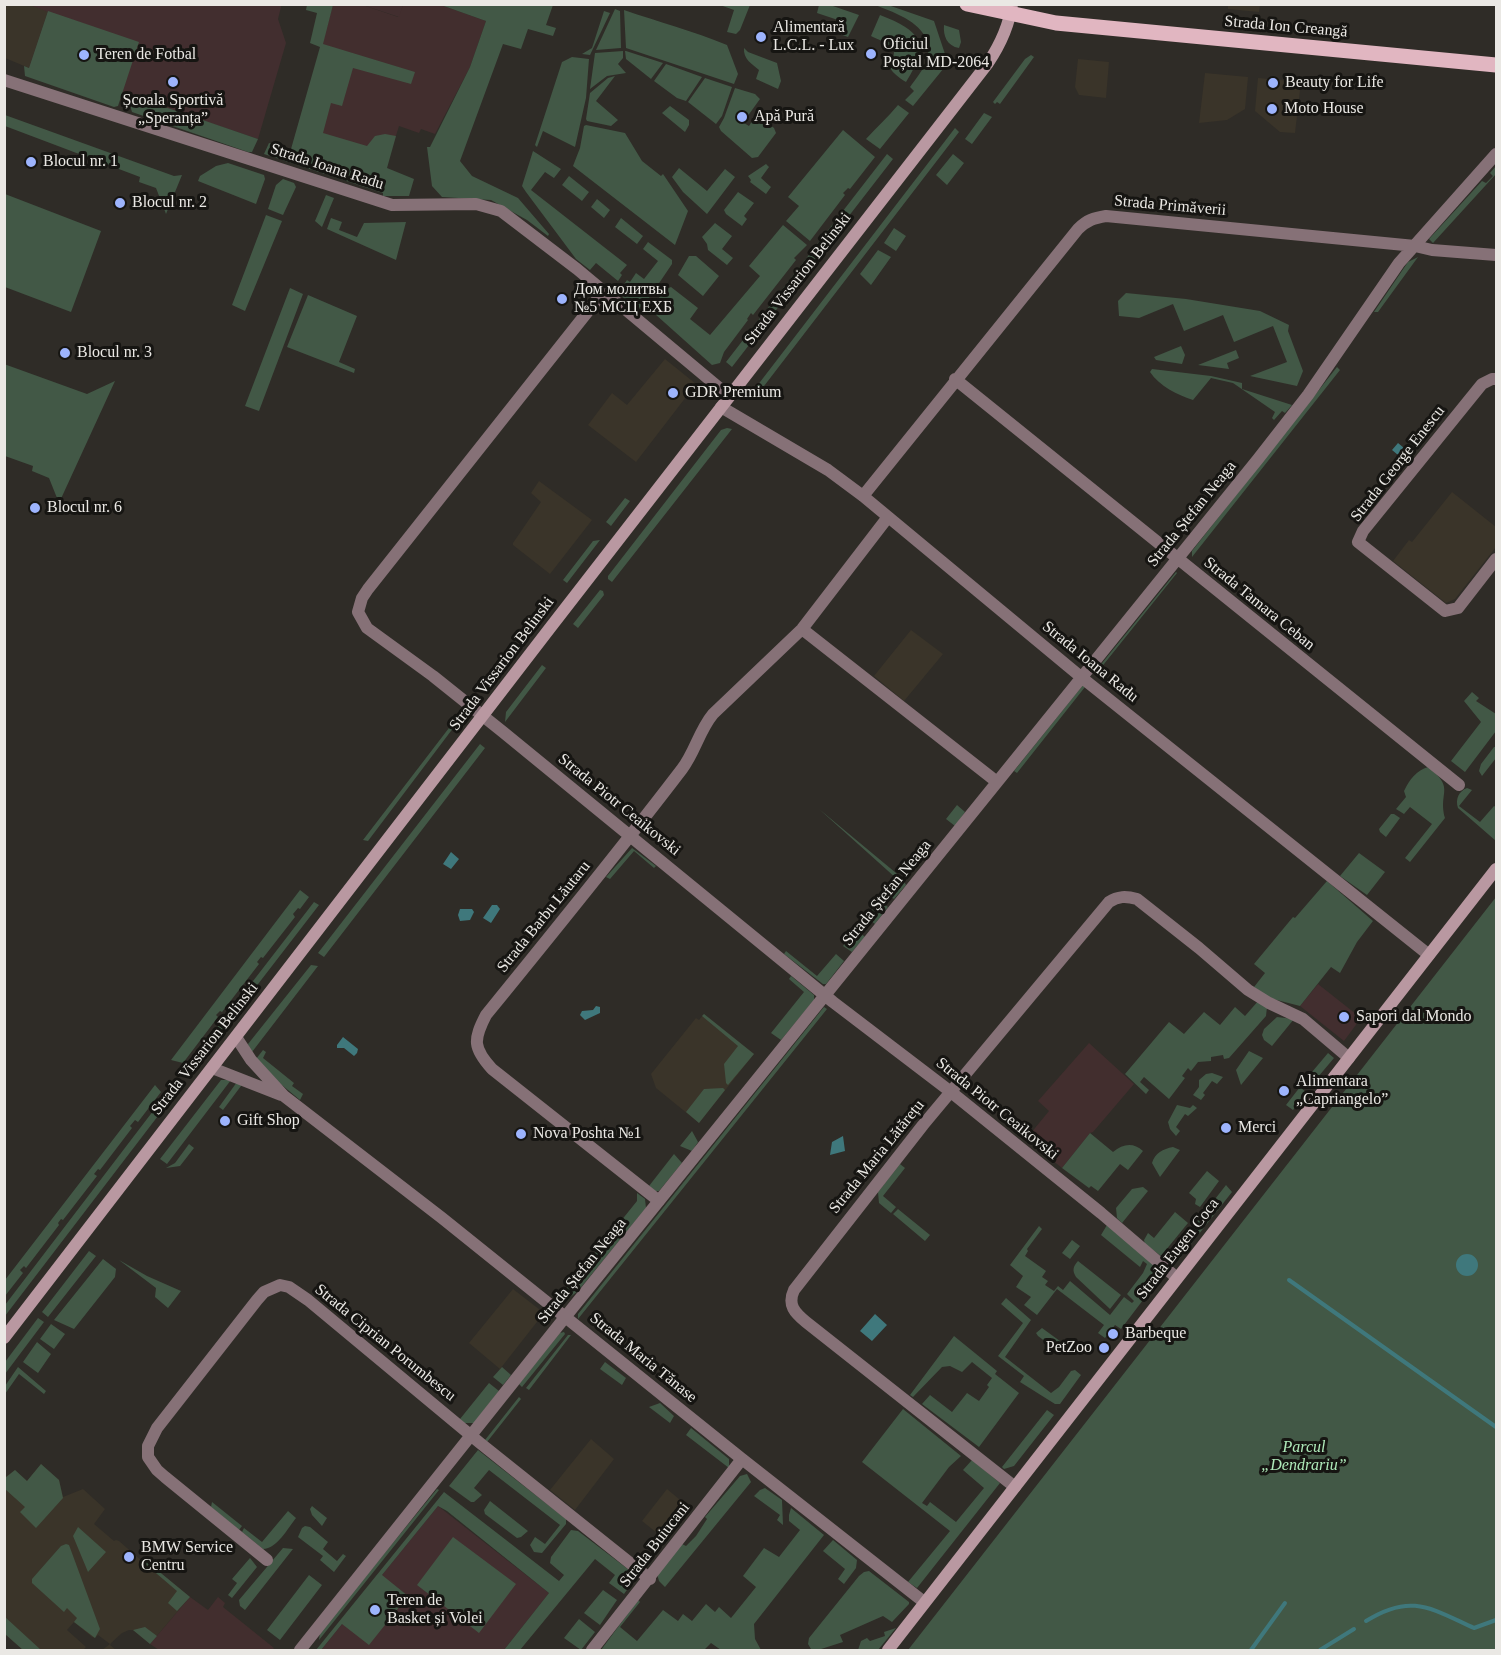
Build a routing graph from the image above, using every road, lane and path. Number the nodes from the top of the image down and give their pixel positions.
1 (967, 4) edge
2 (1011, 10) edge
3 (1497, 65) edge
4 (4, 80) edge
5 (1497, 154) edge
6 (1415, 246) junction
7 (1497, 255) edge
8 (604, 291) junction
9 (955, 379) junction
10 (1497, 379) edge
11 (729, 396) junction
12 (721, 407) junction
13 (863, 496) junction
14 (888, 517) junction
15 (1177, 559) junction
16 (1497, 559) edge
17 (802, 629) junction
18 (1082, 677) junction
19 (483, 716) junction
20 (997, 782) junction
21 (1459, 784) dead end
22 (631, 836) junction
23 (1497, 868) edge
24 (1429, 955) junction
25 (826, 996) junction
26 (236, 1037) junction
27 (1349, 1058) junction
28 (212, 1068) junction
29 (951, 1092) junction
30 (284, 1096) junction
31 (659, 1202) junction
32 (1177, 1278) junction
33 (566, 1316) junction
34 (4, 1338) edge
35 (471, 1435) junction
36 (742, 1459) junction
37 (1015, 1486) junction
38 (267, 1560) dead end
39 (650, 1579) junction
40 (924, 1602) junction
41 (300, 1650) edge
42 (592, 1650) edge
43 (888, 1650) edge

1 - 2 main road, Strada Ion Creangă
2 - 3 main road, Strada Ion Creangă
2 - 11 main road, Strada Vissarion Belinski
4 - 8 street, Strada Ioana Radu
5 - 6 street, Strada Ștefan Neaga
6 - 7 street, Strada Primăverii
6 - 9 street, Strada Primăverii
6 - 15 street, Strada Ștefan Neaga
8 - 11 street, Strada Ioana Radu
8 - 19 street, Strada Piotr Ceaikovski
9 - 13 street, Strada Primăverii
9 - 15 street, Strada Tamara Ceban
10 - 16 street, Strada George Enescu
11 - 12 main road, Strada Vissarion Belinski
12 - 13 street, Strada Ioana Radu
12 - 19 main road, Strada Vissarion Belinski
13 - 14 street, Strada Ioana Radu
14 - 17 street, Strada Barbu Lăutaru
14 - 18 street, Strada Ioana Radu
15 - 18 street, Strada Ștefan Neaga
15 - 21 street, Strada Tamara Ceban
17 - 20 street
17 - 22 street, Strada Barbu Lăutaru
18 - 20 street, Strada Ștefan Neaga
18 - 24 street, Strada Ioana Radu
19 - 22 street, Strada Piotr Ceaikovski
19 - 26 main road, Strada Vissarion Belinski
20 - 25 street, Strada Ștefan Neaga
22 - 25 street, Strada Piotr Ceaikovski
22 - 31 street, Strada Barbu Lăutaru
23 - 24 main road, Strada Eugen Coca
24 - 27 main road, Strada Eugen Coca
25 - 29 street, Strada Piotr Ceaikovski
25 - 31 street, Strada Ștefan Neaga
26 - 28 main road, Strada Vissarion Belinski
26 - 30 street, Strada Maria Tănase
27 - 29 street, Strada Maria Lătărețu
27 - 32 main road, Strada Eugen Coca
28 - 30 street, Strada Maria Tănase
28 - 34 main road, Strada Vissarion Belinski
29 - 32 street, Strada Piotr Ceaikovski
29 - 37 street, Strada Maria Lătărețu
30 - 33 street, Strada Maria Tănase
31 - 33 street, Strada Ștefan Neaga
32 - 37 main road, Strada Eugen Coca
33 - 35 street, Strada Ștefan Neaga
33 - 36 street, Strada Maria Tănase
35 - 38 street, Strada Ciprian Porumbescu
35 - 39 street, Strada Ciprian Porumbescu
35 - 41 street, Strada Ștefan Neaga
36 - 39 street, Strada Buiucani
36 - 40 street, Strada Maria Tănase
37 - 40 main road, Strada Eugen Coca
39 - 42 street, Strada Buiucani
40 - 43 main road, Strada Eugen Coca

